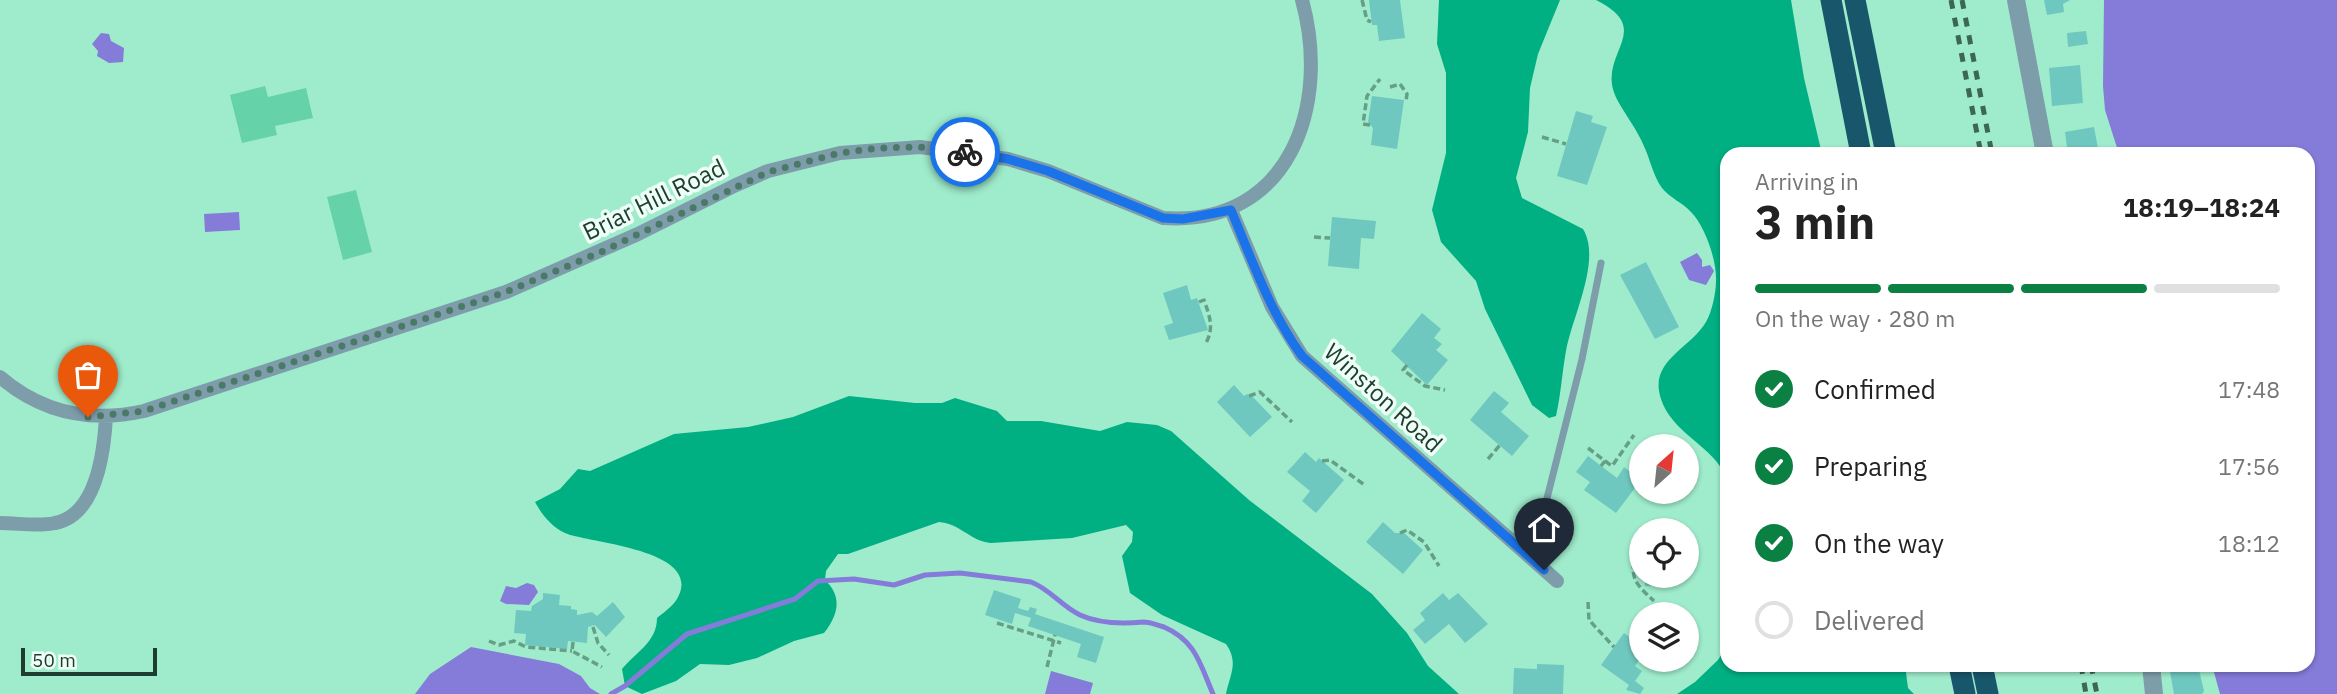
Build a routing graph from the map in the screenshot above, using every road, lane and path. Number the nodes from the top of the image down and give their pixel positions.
1 (1302, 0) edge
2 (1362, 0) edge
3 (1831, 0) edge
4 (1855, 0) edge
5 (2016, 0) edge
6 (1371, 22) dead end
7 (1380, 79) dead end
8 (1390, 87) dead end
9 (1406, 101) dead end
10 (1370, 125) dead end
11 (1542, 137) dead end
12 (1566, 144) dead end
13 (1860, 147) edge
14 (1885, 147) edge
15 (2044, 147) edge
16 (1231, 210) junction
17 (1314, 237) dead end
18 (1330, 238) dead end
19 (1601, 263) dead end
20 (1199, 302) dead end
21 (1206, 343) dead end
22 (1407, 365) dead end
23 (0, 377) edge
24 (1446, 390) dead end
25 (1249, 396) dead end
26 (106, 417) junction
27 (1292, 422) dead end
28 (1629, 442) edge
29 (1500, 445) dead end
30 (1588, 448) dead end
31 (1488, 459) dead end
32 (1322, 461) dead end
33 (1605, 461) junction
34 (1601, 466) dead end
35 (1366, 486) dead end
36 (0, 523) edge
37 (1400, 533) dead end
38 (1532, 559) junction
39 (1439, 566) dead end
40 (1557, 581) dead end
41 (1639, 588) edge
42 (1654, 601) dead end
43 (1588, 602) dead end
44 (997, 624) dead end
45 (593, 626) dead end
46 (1054, 638) junction
47 (489, 641) dead end
48 (573, 642) dead end
49 (1060, 643) dead end
50 (1614, 647) dead end
51 (572, 651) junction
52 (609, 655) dead end
53 (602, 667) dead end
54 (1047, 667) dead end
55 (1960, 672) edge
56 (1983, 672) edge
57 (2152, 672) edge
58 (1965, 694) edge
59 (1988, 694) edge
60 (2154, 694) edge

1 - 16 street, Briar Hill Road
2 - 6 path
3 - 13 highway
4 - 14 highway
5 - 15 street
7 - 10 path
8 - 9 path
11 - 12 path
16 - 26 street, Briar Hill Road
16 - 38 street, Winston Road
17 - 18 path
19 - 38 lane
20 - 21 path
22 - 24 path
23 - 26 street, Briar Hill Road
25 - 27 path
26 - 36 street
28 - 33 path
29 - 31 path
30 - 33 path
32 - 35 path
33 - 34 path
37 - 39 path
38 - 40 street, Winston Road
41 - 42 path
43 - 50 path
44 - 46 path
45 - 52 path
46 - 49 path
46 - 54 path
47 - 51 path
48 - 51 path
51 - 53 path
55 - 58 highway
56 - 59 highway
57 - 60 street

